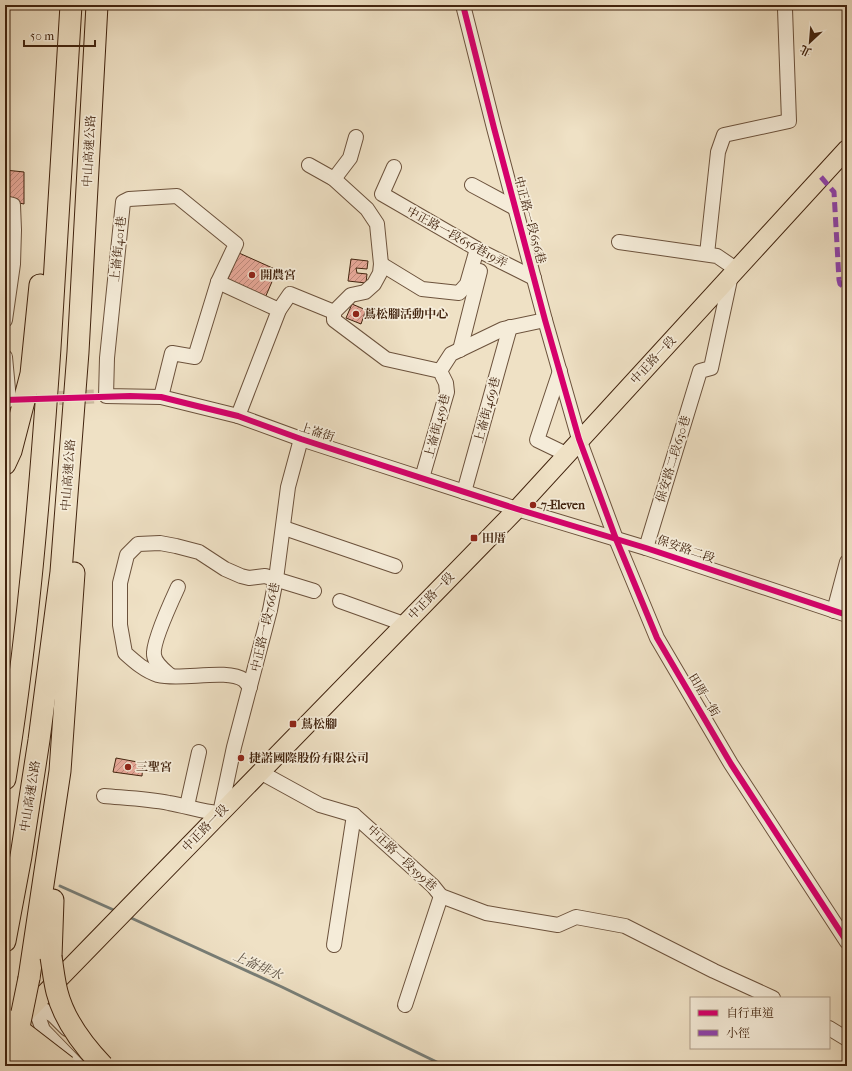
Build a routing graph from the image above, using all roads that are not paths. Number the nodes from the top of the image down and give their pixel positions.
1 (71, 5) edge
2 (97, 5) edge
3 (463, 5) edge
4 (785, 9) dead end
5 (356, 137) dead end
6 (847, 149) edge
7 (308, 165) dead end
8 (394, 167) dead end
9 (62, 176) junction
10 (334, 179) junction
11 (472, 185) dead end
12 (9, 204) edge
13 (515, 208) junction
14 (620, 242) dead end
15 (480, 251) junction
16 (707, 254) junction
17 (381, 264) junction
18 (734, 272) junction
19 (534, 278) junction
20 (218, 282) junction
21 (279, 310) junction
22 (334, 312) junction
23 (5, 320) edge
24 (545, 320) junction
25 (510, 327) junction
26 (460, 350) junction
27 (78, 352) junction
28 (5, 357) edge
29 (560, 371) junction
30 (440, 372) junction
31 (31, 374) junction
32 (106, 396) joint
33 (161, 397) junction
34 (9, 400) edge
35 (238, 416) junction
36 (301, 439) junction
37 (579, 439) junction
38 (5, 445) edge
39 (566, 454) junction
40 (5, 464) edge
41 (422, 478) junction
42 (464, 492) junction
43 (517, 509) junction
44 (284, 528) junction
45 (616, 539) junction
46 (646, 548) junction
47 (847, 562) edge
48 (395, 566) dead end
49 (276, 579) junction
50 (178, 587) dead end
51 (314, 591) dead end
52 (340, 601) dead end
53 (841, 613) edge
54 (404, 624) junction
55 (172, 677) junction
56 (250, 687) junction
57 (200, 752) dead end
58 (60, 771) junction
59 (260, 772) junction
60 (5, 780) edge
61 (104, 796) dead end
62 (186, 806) junction
63 (220, 813) junction
64 (354, 814) junction
65 (442, 896) junction
66 (5, 941) edge
67 (847, 942) edge
68 (334, 945) dead end
69 (771, 997) edge
70 (34, 1005) junction
71 (405, 1005) dead end
72 (5, 1018) edge
73 (830, 1029) edge
74 (5, 1034) edge
75 (847, 1039) edge
76 (5, 1041) edge
77 (11, 1066) edge
78 (38, 1066) edge
79 (66, 1066) edge
80 (78, 1066) edge
81 (104, 1066) edge

1 - 9 highway
2 - 27 highway, 中山高速公路
3 - 13 street, 中正路一段656巷
4 - 16 street
5 - 10 street
6 - 18 main road, 中正路一段
7 - 10 street
8 - 15 street, 中正路一段656巷19弄
9 - 31 highway
9 - 60 highway
10 - 17 street
11 - 13 street
12 - 23 street
13 - 19 street, 中正路一段656巷
14 - 16 street
15 - 17 street
15 - 19 street, 中正路一段656巷19弄
15 - 26 street
16 - 18 street
17 - 22 street
18 - 37 main road, 中正路一段
18 - 46 street, 保安路二段630巷
19 - 24 street, 中正路一段656巷
20 - 21 street
20 - 32 street, 上崙街401巷
20 - 33 street, 上崙街401巷
21 - 22 street
21 - 35 street
22 - 30 street
24 - 25 street
24 - 29 street, 中正路一段656巷
25 - 26 street
25 - 42 street, 上崙街469巷
26 - 30 street
27 - 58 highway
27 - 66 highway, 中山高速公路
28 - 34 street
29 - 37 street, 中正路一段656巷
29 - 39 street
30 - 41 street, 上崙街459巷
31 - 38 highway
31 - 40 highway
32 - 33 street, 上崙街
33 - 35 street, 上崙街
35 - 36 street, 上崙街
36 - 41 street, 上崙街
36 - 44 street, 中正路一段766巷
37 - 39 main road, 中正路一段
37 - 45 street, 田厝一街
39 - 43 main road, 中正路一段
41 - 42 street, 上崙街
42 - 43 street, 上崙街
43 - 45 street, 保安路二段
43 - 54 main road, 中正路一段
44 - 48 street
44 - 49 street, 中正路一段766巷
45 - 46 street, 保安路二段
45 - 67 street, 田厝一街
46 - 53 street, 保安路二段
47 - 53 street
49 - 51 street
49 - 55 street
49 - 56 street, 中正路一段766巷
50 - 55 street
52 - 54 street
54 - 59 main road, 中正路一段
55 - 56 street
56 - 63 street, 中正路一段766巷
57 - 62 street
58 - 77 highway, bridge
58 - 81 highway, bridge
59 - 63 main road, 中正路一段
59 - 64 street, 中正路一段599巷
61 - 62 street
62 - 63 street
63 - 70 main road, 中正路一段
64 - 65 street, 中正路一段599巷
64 - 68 street
65 - 69 street, 中正路一段599巷
65 - 71 street
70 - 74 main road, 中正路一段
70 - 80 street
70 - 81 street
72 - 79 highway, bridge
73 - 75 street
76 - 78 highway, bridge

